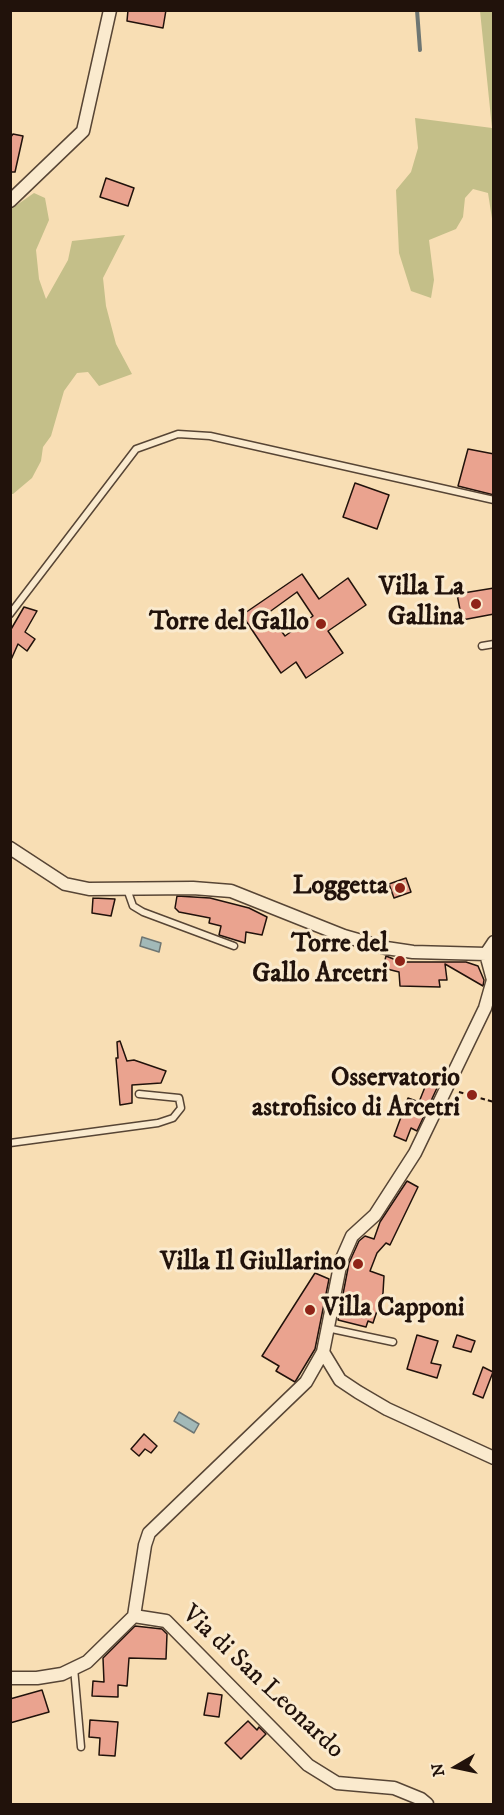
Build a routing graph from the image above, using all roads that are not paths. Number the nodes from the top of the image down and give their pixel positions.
1 (110, 10) edge
2 (10, 201) edge
3 (494, 500) edge
4 (10, 614) edge
5 (494, 644) edge
6 (482, 646) dead end
7 (10, 848) edge
8 (126, 888) junction
9 (494, 942) edge
10 (234, 946) dead end
11 (486, 954) junction
12 (493, 980) edge
13 (139, 1094) dead end
14 (10, 1143) edge
15 (327, 1328) junction
16 (393, 1342) dead end
17 (323, 1352) junction
18 (494, 1458) edge
19 (134, 1616) junction
20 (74, 1668) junction
21 (10, 1678) edge
22 (81, 1747) dead end
23 (427, 1804) edge

1 - 2 street
3 - 4 lane
5 - 6 lane
7 - 8 street
8 - 10 lane
8 - 11 street
9 - 11 street
11 - 12 street
12 - 15 street
13 - 14 lane
15 - 16 lane
15 - 17 street
17 - 18 street
17 - 19 street
19 - 20 street
19 - 23 street, Via di San Leonardo
20 - 21 street
20 - 22 lane

